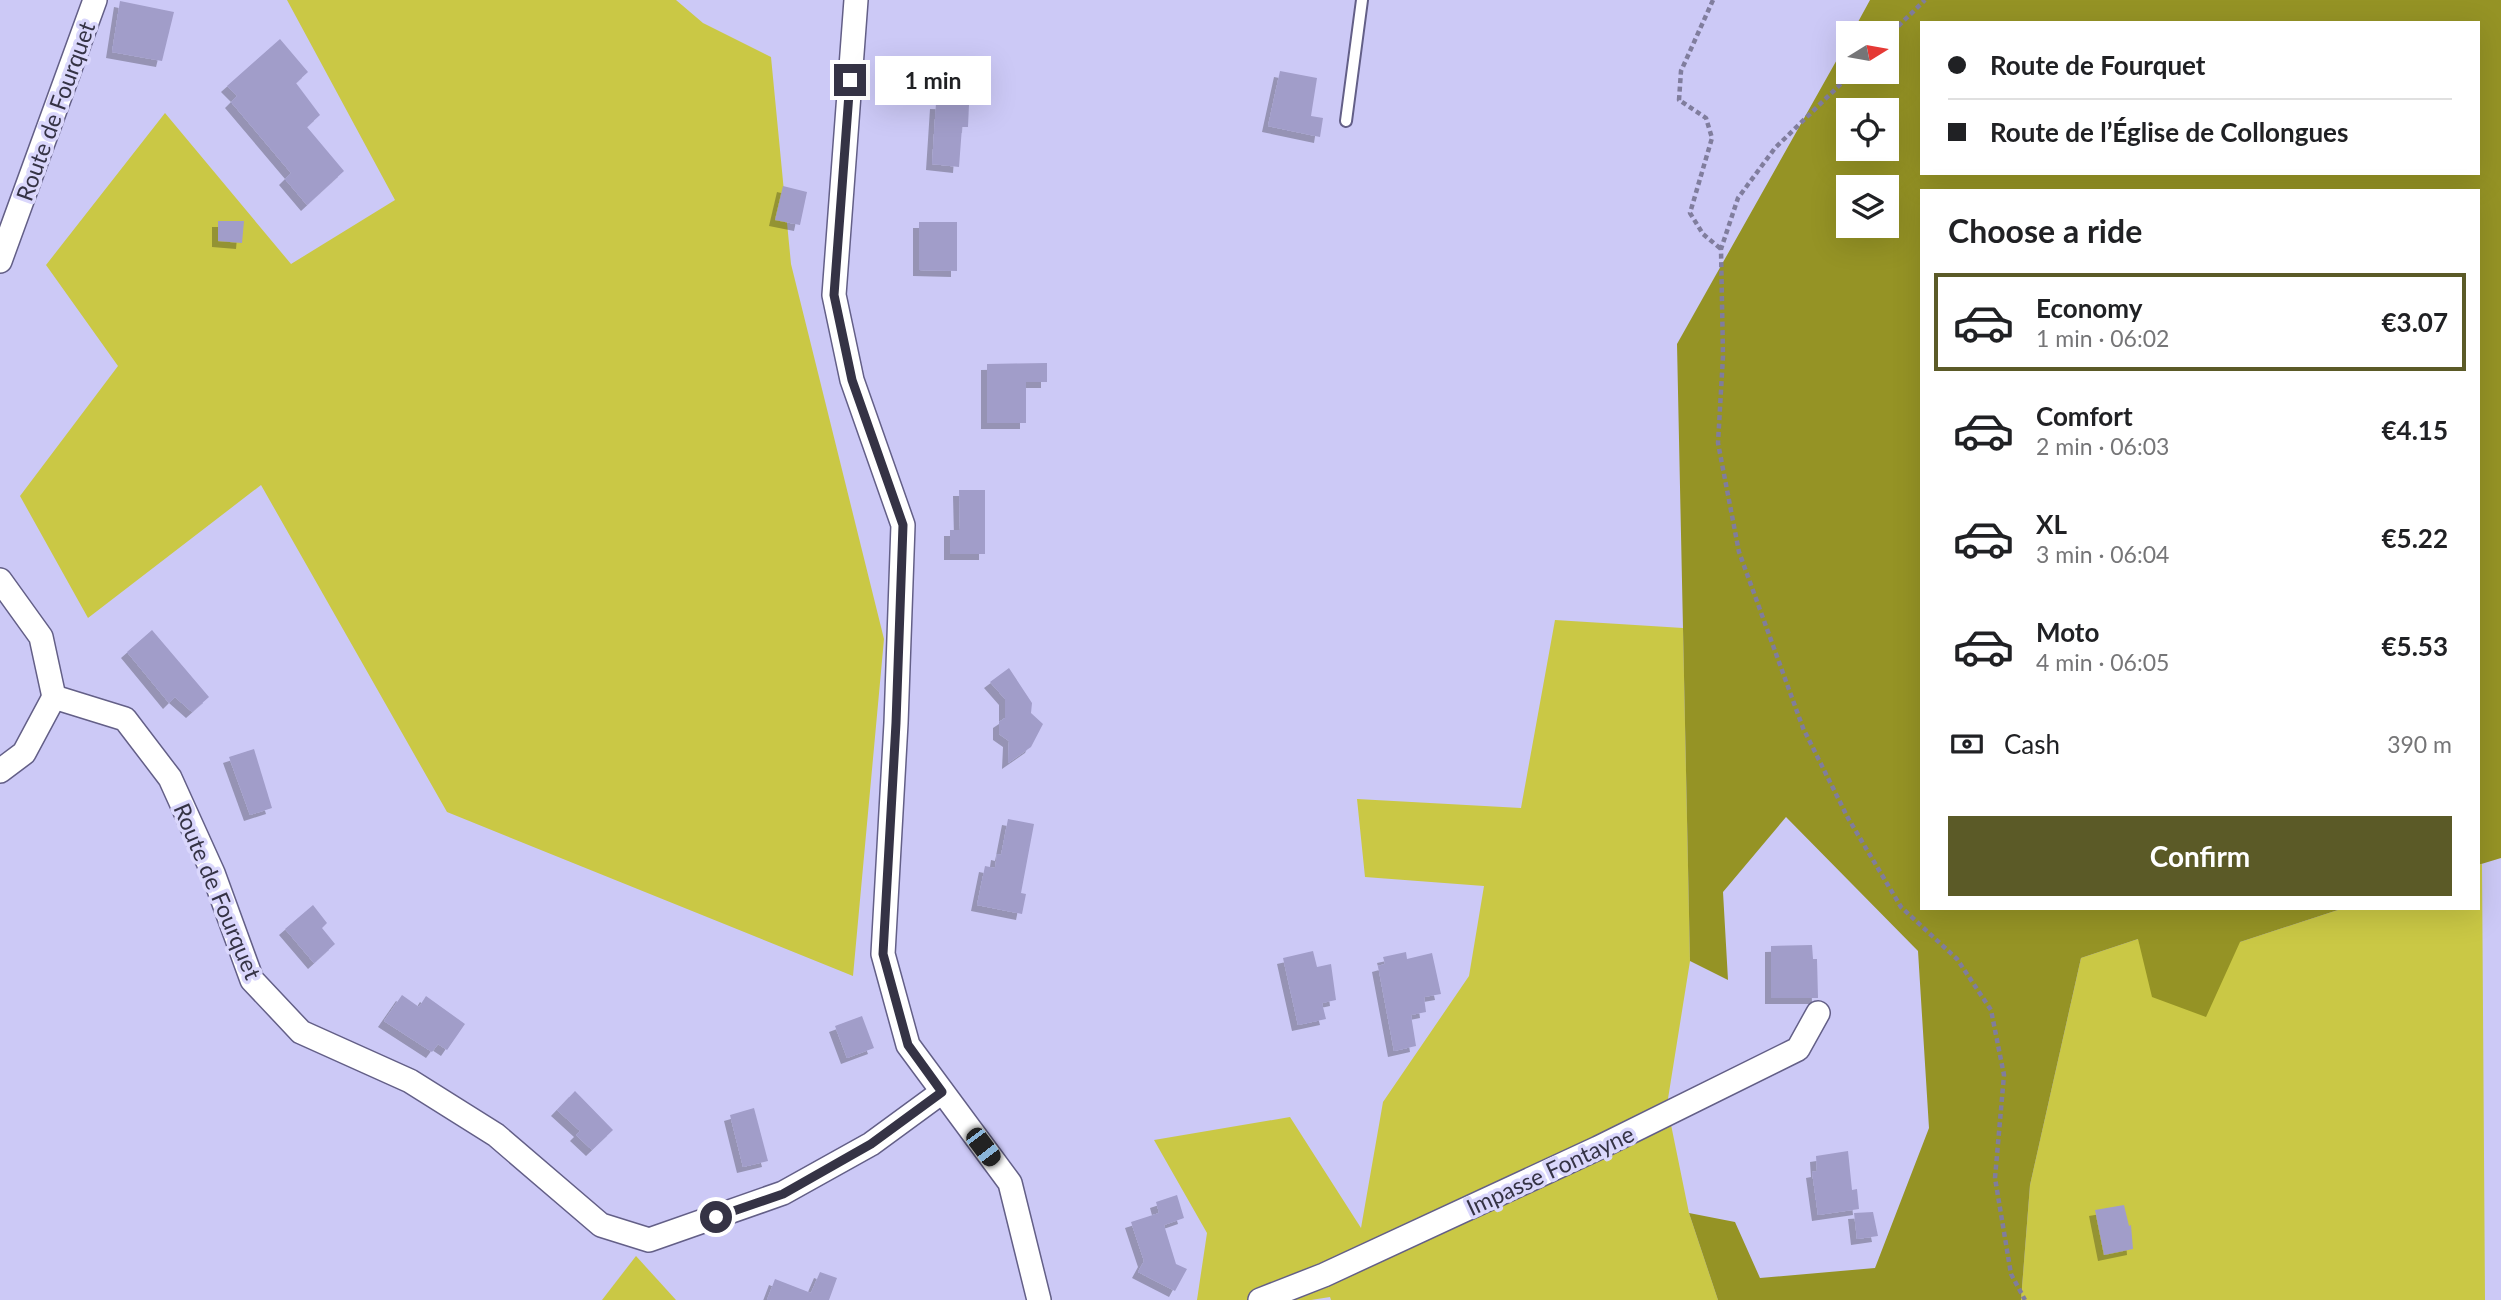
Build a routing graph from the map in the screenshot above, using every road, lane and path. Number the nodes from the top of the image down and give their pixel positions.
1 (96, 0) edge
2 (856, 0) edge
3 (1362, 0) edge
4 (1713, 0) edge
5 (1925, 0) edge
6 (1899, 25) edge
7 (1841, 84) edge
8 (1346, 121) dead end
9 (1721, 249) junction
10 (0, 261) edge
11 (0, 580) edge
12 (54, 697) junction
13 (0, 771) edge
14 (1818, 1013) dead end
15 (942, 1092) junction
16 (1039, 1300) edge
17 (1260, 1300) edge
18 (2025, 1300) edge

1 - 10 street, Route de Fourquet
2 - 15 street
3 - 8 lane
4 - 9 path
5 - 6 path
7 - 9 path
9 - 18 path
11 - 12 street
12 - 13 street
12 - 15 street, Route de Fourquet
14 - 17 street, Impasse Fontayne
15 - 16 street

